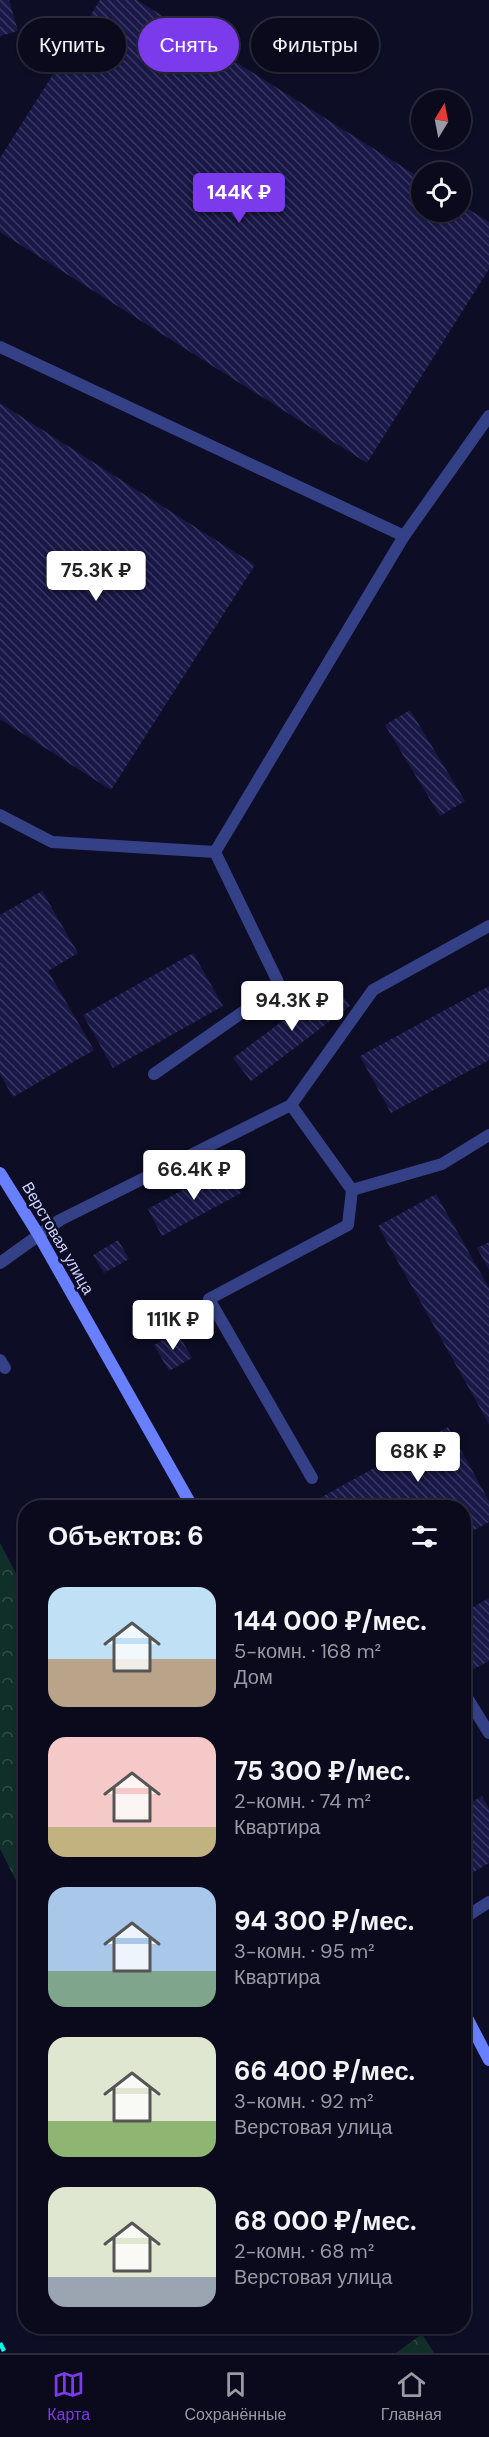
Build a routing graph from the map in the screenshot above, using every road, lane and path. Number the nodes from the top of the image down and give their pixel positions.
1 (0, 347) edge
2 (489, 416) edge
3 (404, 536) junction
4 (0, 815) edge
5 (215, 852) junction
6 (489, 926) edge
7 (154, 1074) dead end
8 (291, 1105) junction
9 (489, 1135) edge
10 (0, 1173) edge
11 (352, 1190) junction
12 (38, 1234) junction
13 (0, 1263) edge
14 (312, 1478) dead end
15 (188, 1500) edge
16 (471, 1704) edge
17 (489, 1733) edge
18 (489, 1902) edge
19 (471, 1914) edge
20 (471, 2025) edge
21 (488, 2056) edge

1 - 3 lane
2 - 3 lane
3 - 5 lane
4 - 5 lane
5 - 7 lane
6 - 8 lane
8 - 11 lane
8 - 12 lane
9 - 11 lane
10 - 12 street, Верстовая улица
11 - 14 lane
12 - 13 lane
12 - 15 street, Верстовая улица
16 - 17 lane
18 - 19 lane
20 - 21 street

